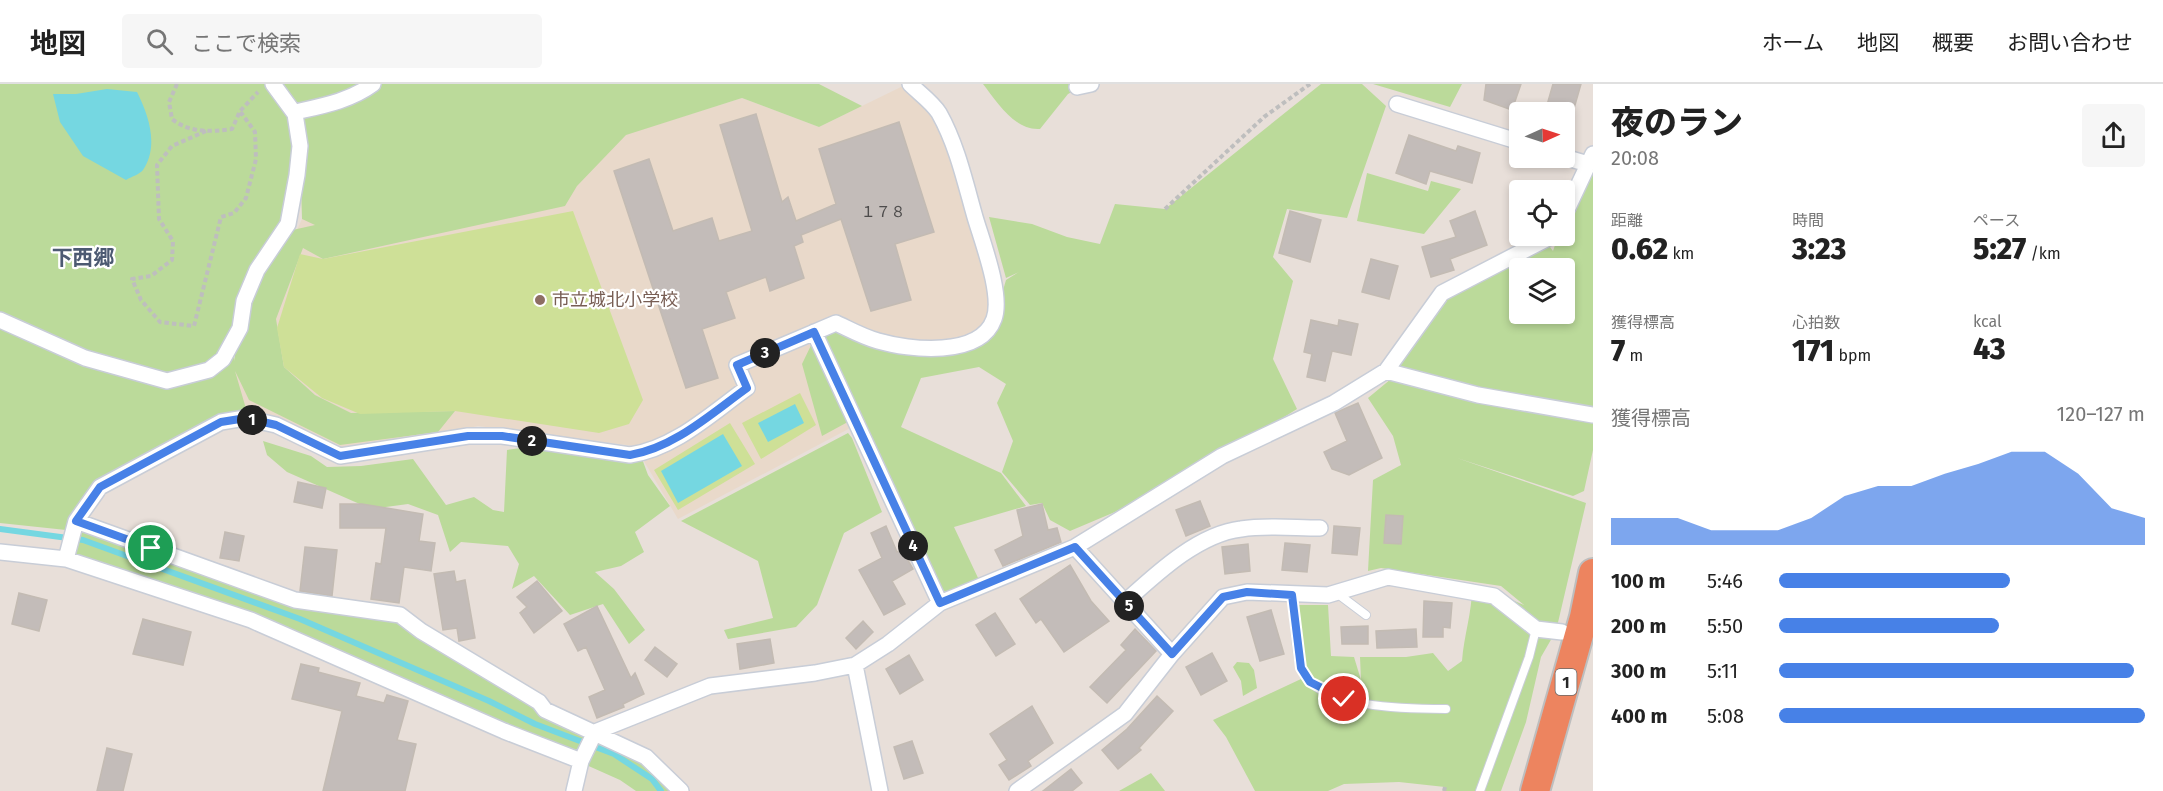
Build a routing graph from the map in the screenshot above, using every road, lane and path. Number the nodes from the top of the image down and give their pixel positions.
1 (177, 84) edge
2 (260, 84) edge
3 (273, 84) edge
4 (373, 84) edge
5 (910, 84) edge
6 (1310, 84) edge
7 (1397, 104) dead end
8 (240, 111) junction
9 (295, 112) junction
10 (206, 131) junction
11 (1509, 139) edge
12 (1575, 158) edge
13 (1590, 159) edge
14 (1575, 192) edge
15 (1165, 209) dead end
16 (1533, 246) edge
17 (0, 320) edge
18 (814, 332) junction
19 (1386, 371) junction
20 (1593, 415) edge
21 (75, 524) junction
22 (1320, 528) dead end
23 (1075, 547) junction
24 (0, 552) edge
25 (66, 559) junction
26 (1593, 573) edge
27 (1336, 593) junction
28 (1292, 595) junction
29 (1125, 602) junction
30 (940, 603) junction
31 (1366, 615) dead end
32 (1536, 629) junction
33 (1562, 632) dead end
34 (1172, 654) junction
35 (855, 665) junction
36 (1446, 709) dead end
37 (593, 735) junction
38 (581, 761) junction
39 (574, 791) edge
40 (681, 791) edge
41 (880, 791) edge
42 (1017, 791) edge
43 (1480, 791) edge
44 (1535, 791) edge

1 - 10 path
2 - 8 path
3 - 9 street
4 - 9 street
5 - 18 street
6 - 15 path
7 - 11 street
8 - 10 path
8 - 10 path
9 - 17 street
12 - 13 street
13 - 14 street
16 - 19 street
18 - 21 street
18 - 30 street
19 - 20 street
19 - 23 street
21 - 25 street
21 - 37 street
22 - 29 street
23 - 29 street
23 - 30 street
24 - 25 street
25 - 38 street
26 - 44 highway, 1
27 - 28 street
27 - 31 lane
27 - 32 street
28 - 34 street
28 - 36 lane
29 - 34 street
30 - 35 street
32 - 33 street
32 - 43 lane
34 - 42 street
35 - 37 street
35 - 41 street
37 - 38 street
37 - 40 street
38 - 39 street

